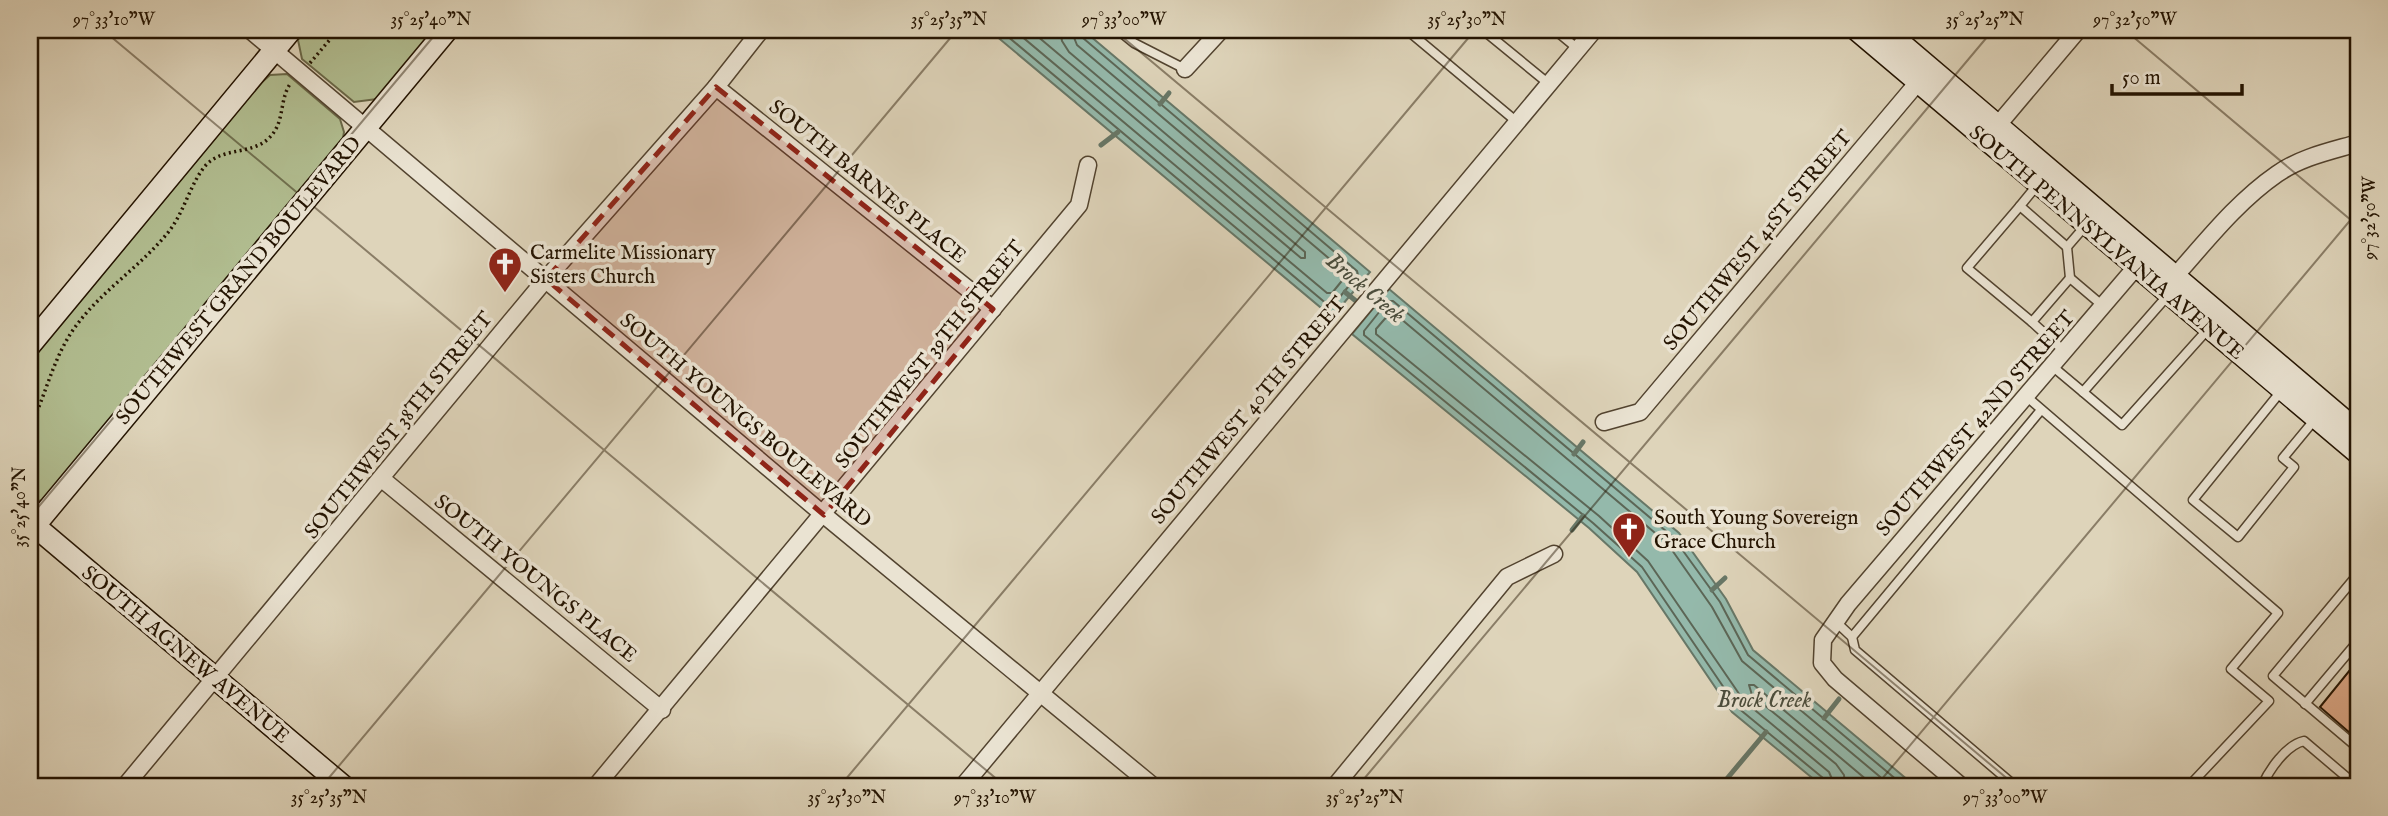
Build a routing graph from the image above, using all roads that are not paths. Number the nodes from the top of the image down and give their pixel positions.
1 (250, 30) edge
2 (291, 30) edge
3 (447, 30) edge
4 (761, 30) edge
5 (1118, 30) edge
6 (1406, 30) edge
7 (1483, 30) edge
8 (1555, 30) edge
9 (1594, 30) edge
10 (1857, 30) edge
11 (1885, 30) edge
12 (2078, 30) edge
13 (1211, 33) edge
14 (1578, 49) junction
15 (274, 50) junction
16 (1185, 69) joint
17 (1925, 75) junction
18 (1549, 84) junction
19 (716, 87) junction
20 (1517, 122) junction
21 (1997, 126) junction
22 (366, 128) junction
23 (2358, 143) edge
24 (1088, 165) dead end
25 (2039, 184) junction
26 (2020, 206) junction
27 (2086, 224) junction
28 (2067, 247) junction
29 (2136, 267) junction
30 (2070, 278) junction
31 (546, 279) junction
32 (2173, 284) junction
33 (2103, 306) junction
34 (993, 309) junction
35 (2032, 323) junction
36 (2209, 328) junction
37 (30, 345) edge
38 (2064, 351) junction
39 (2052, 366) junction
40 (2282, 390) junction
41 (2083, 392) junction
42 (2026, 396) junction
43 (2041, 410) junction
44 (2316, 418) junction
45 (1604, 422) dead end
46 (2358, 432) edge
47 (2358, 453) edge
48 (382, 479) junction
49 (824, 515) junction
50 (31, 526) edge
51 (1555, 554) dead end
52 (2358, 574) edge
53 (1836, 622) junction
54 (1852, 637) junction
55 (2358, 641) edge
56 (214, 679) junction
57 (1041, 692) junction
58 (2305, 704) junction
59 (662, 710) junction
60 (2358, 748) edge
61 (125, 786) edge
62 (343, 786) edge
63 (596, 786) edge
64 (962, 786) edge
65 (1153, 786) edge
66 (1335, 786) edge
67 (1961, 786) edge
68 (2015, 786) edge
69 (2189, 786) edge
70 (2262, 786) edge
71 (2357, 786) edge

1 - 15 street, SOUTH YOUNGS BOULEVARD
2 - 15 street
3 - 22 street, SOUTHWEST GRAND BOULEVARD
4 - 19 street, SOUTHWEST 38TH STREET
5 - 16 lane
6 - 20 lane
7 - 18 lane
8 - 14 lane
9 - 14 street, SOUTHWEST 40TH STREET
10 - 17 street, SOUTH PENNSYLVANIA AVENUE
11 - 17 street, SOUTH PENNSYLVANIA AVENUE
12 - 21 street
13 - 16 street
14 - 18 street, SOUTHWEST 40TH STREET
15 - 22 street, SOUTH YOUNGS BOULEVARD
15 - 37 street
17 - 21 street, SOUTH PENNSYLVANIA AVENUE
17 - 25 street, SOUTH PENNSYLVANIA AVENUE
17 - 45 street, SOUTHWEST 41ST STREET
18 - 20 street, SOUTHWEST 40TH STREET
19 - 31 street, SOUTHWEST 38TH STREET
19 - 34 street, SOUTH BARNES PLACE
20 - 57 street, SOUTHWEST 40TH STREET
21 - 32 street, SOUTH PENNSYLVANIA AVENUE
22 - 31 street, SOUTH YOUNGS BOULEVARD
22 - 50 street, SOUTHWEST GRAND BOULEVARD
23 - 32 street
24 - 34 street, SOUTHWEST 39TH STREET
25 - 26 lane
25 - 27 street, SOUTH PENNSYLVANIA AVENUE
26 - 28 lane
26 - 35 lane
27 - 28 lane
27 - 29 street, SOUTH PENNSYLVANIA AVENUE
28 - 30 lane
29 - 32 street, SOUTH PENNSYLVANIA AVENUE
29 - 33 street, SOUTHWEST 42ND STREET
30 - 33 lane
30 - 35 lane
31 - 48 street, SOUTHWEST 38TH STREET
31 - 49 street, SOUTH YOUNGS BOULEVARD
32 - 36 street, SOUTH PENNSYLVANIA AVENUE
32 - 41 lane
32 - 46 street, SOUTH PENNSYLVANIA AVENUE
33 - 38 street, SOUTHWEST 42ND STREET
34 - 49 street, SOUTHWEST 39TH STREET
35 - 38 lane
36 - 40 street, SOUTH PENNSYLVANIA AVENUE
36 - 41 lane
38 - 39 street, SOUTHWEST 42ND STREET
39 - 41 lane
39 - 42 street, SOUTHWEST 42ND STREET
40 - 44 street, SOUTH PENNSYLVANIA AVENUE
40 - 44 lane
42 - 43 lane
42 - 53 street, SOUTHWEST 42ND STREET
43 - 54 lane
43 - 69 lane
44 - 47 street, SOUTH PENNSYLVANIA AVENUE
48 - 56 street, SOUTHWEST 38TH STREET
48 - 59 street, SOUTH YOUNGS PLACE
49 - 57 street, SOUTH YOUNGS BOULEVARD
49 - 59 street, SOUTHWEST 39TH STREET
50 - 56 street, SOUTH AGNEW AVENUE
51 - 66 street
52 - 58 lane
53 - 54 lane
53 - 67 street, SOUTHWEST 42ND STREET
54 - 68 lane
55 - 58 lane
56 - 61 street, SOUTHWEST 38TH STREET
56 - 62 street, SOUTH AGNEW AVENUE
57 - 64 street, SOUTHWEST 40TH STREET
57 - 65 street, SOUTH YOUNGS BOULEVARD
58 - 60 lane
59 - 63 street, SOUTHWEST 39TH STREET
70 - 71 lane

